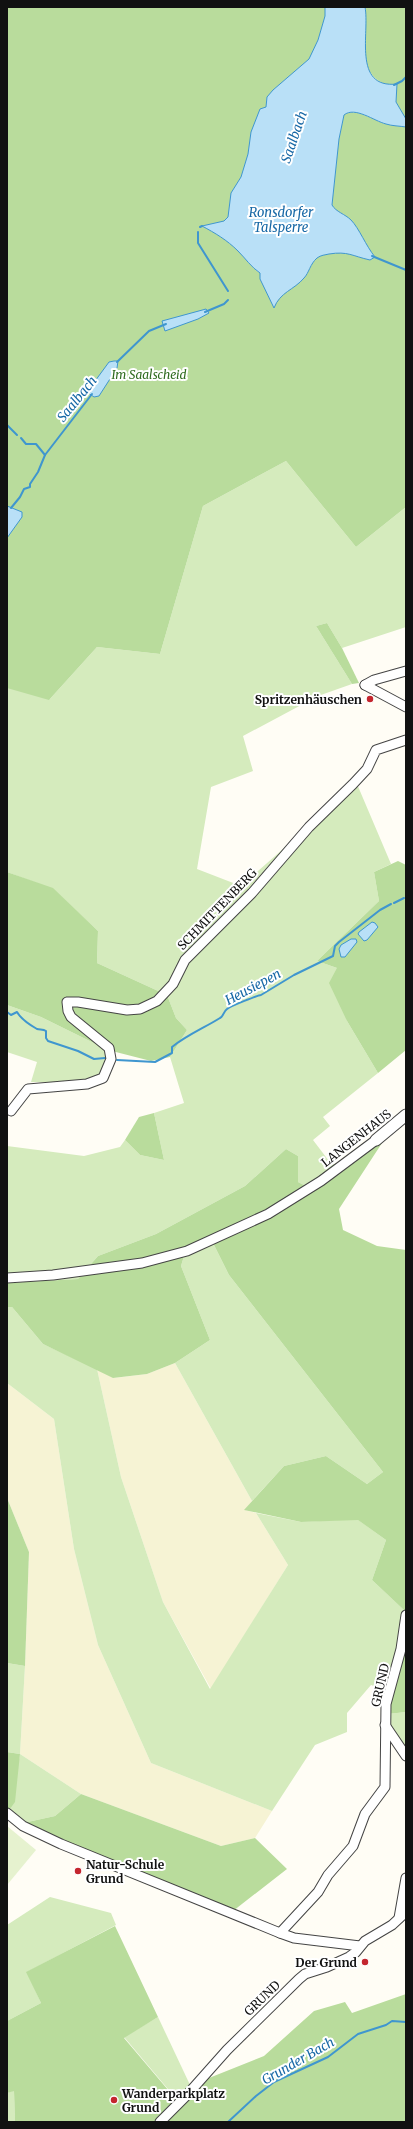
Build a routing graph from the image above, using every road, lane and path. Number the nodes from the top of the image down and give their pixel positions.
1 (406, 671) edge
2 (406, 707) edge
3 (406, 740) edge
4 (11, 1111) dead end
5 (406, 1116) edge
6 (376, 1140) joint
7 (7, 1278) edge
8 (406, 1615) edge
9 (385, 1725) junction
10 (406, 1756) edge
11 (7, 1813) edge
12 (406, 1878) edge
13 (402, 1915) edge
14 (280, 1934) junction
15 (360, 1946) junction
16 (160, 2122) edge

1 - 2 street
3 - 4 street, SCHMITTENBERG
5 - 6 street, LANGENHAUS
6 - 7 street, LANGENHAUS
8 - 9 street, GRUND
9 - 10 street, GRUND
9 - 14 street
11 - 14 street
12 - 13 street, GRUND
13 - 15 street, GRUND
14 - 15 street
15 - 16 street, GRUND

